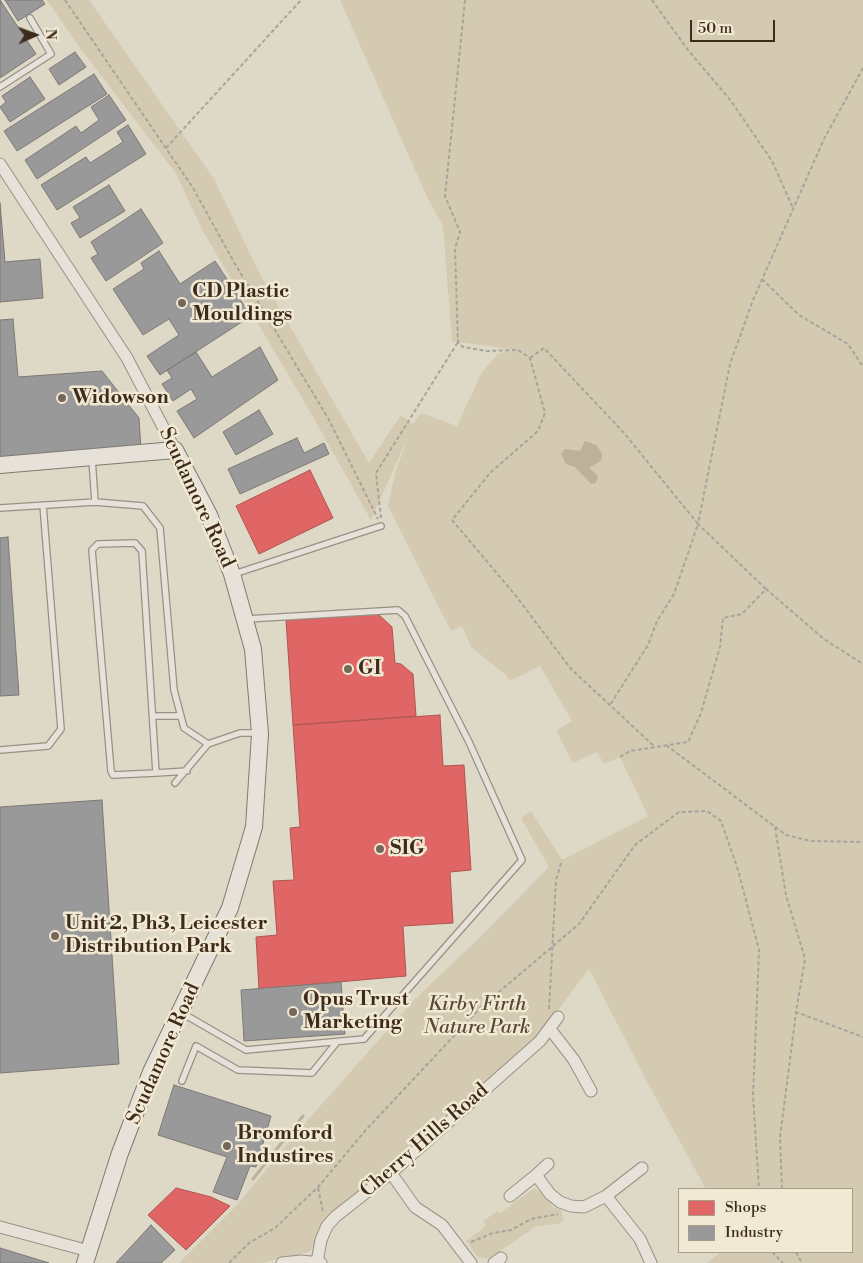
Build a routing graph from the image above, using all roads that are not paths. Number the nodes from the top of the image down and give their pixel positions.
1 (30, 18) dead end
2 (0, 87) edge
3 (0, 164) edge
4 (175, 450) junction
5 (92, 457) junction
6 (0, 465) edge
7 (95, 502) junction
8 (43, 505) junction
9 (0, 508) edge
10 (381, 526) road end
11 (232, 574) junction
12 (245, 619) junction
13 (153, 716) junction
14 (181, 716) junction
15 (260, 734) junction
16 (208, 744) junction
17 (0, 750) edge
18 (187, 770) junction
19 (156, 773) junction
20 (175, 783) dead end
21 (181, 1013) junction
22 (337, 1042) junction
23 (182, 1081) dead end
24 (591, 1092) dead end
25 (548, 1164) dead end
26 (642, 1168) dead end
27 (391, 1173) junction
28 (536, 1175) junction
29 (510, 1196) dead end
30 (606, 1196) junction
31 (0, 1227) edge
32 (87, 1257) edge
33 (319, 1262) edge
34 (282, 1263) edge
35 (471, 1263) edge
36 (651, 1263) edge

1 - 2 lane
3 - 4 street, Scudamore Road
4 - 5 street
4 - 11 street, Scudamore Road
5 - 6 street
5 - 7 lane
7 - 8 lane
7 - 14 lane
8 - 9 lane
8 - 17 lane
10 - 11 lane
11 - 12 street, Scudamore Road
12 - 15 street, Scudamore Road
12 - 22 lane
13 - 14 lane
13 - 19 lane
13 - 19 lane
14 - 16 lane
15 - 16 lane
15 - 21 street, Scudamore Road
16 - 18 lane
18 - 19 lane
18 - 20 lane
21 - 22 lane
21 - 32 street, Scudamore Road
22 - 23 lane
24 - 27 street, Cherry Hills Road
25 - 28 street
26 - 30 street
27 - 33 street, Cherry Hills Road
27 - 35 street
28 - 29 street
28 - 30 street
30 - 36 street
31 - 32 street
33 - 34 street

